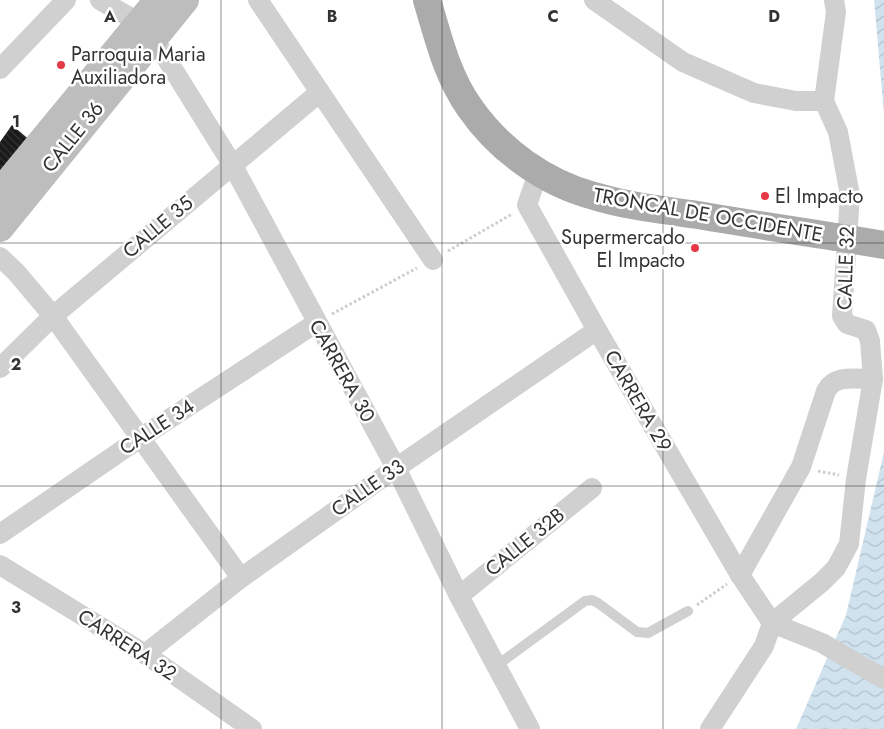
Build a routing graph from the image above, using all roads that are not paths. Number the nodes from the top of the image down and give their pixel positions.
1 (66, 0) edge
2 (100, 0) edge
3 (158, 0) edge
4 (185, 0) edge
5 (258, 0) edge
6 (427, 0) edge
7 (594, 0) edge
8 (834, 0) edge
9 (146, 30) junction
10 (0, 69) edge
11 (320, 92) junction
12 (824, 101) junction
13 (232, 164) junction
14 (538, 173) junction
15 (0, 192) edge
16 (0, 228) edge
17 (884, 245) edge
18 (0, 257) edge
19 (433, 260) dead end
20 (53, 316) junction
21 (316, 323) junction
22 (597, 330) junction
23 (0, 368) edge
24 (872, 379) junction
25 (140, 438) junction
26 (396, 468) junction
27 (592, 488) dead end
28 (0, 534) edge
29 (0, 565) edge
30 (740, 575) junction
31 (241, 578) junction
32 (459, 596) junction
33 (688, 611) road end
34 (772, 623) junction
35 (145, 654) junction
36 (496, 666) junction
37 (884, 679) edge
38 (252, 729) edge
39 (530, 729) edge
40 (710, 729) edge

1 - 10 street
2 - 9 street
3 - 9 street, CALLE 36
4 - 9 street, CALLE 36
5 - 11 street
6 - 14 main road, TRONCAL DE OCCIDENTE
7 - 12 street
8 - 12 street
9 - 13 street, CARRERA 30
9 - 15 street, CALLE 36
9 - 16 street, CALLE 36
11 - 13 street, CALLE 35
11 - 19 street
12 - 24 street, CALLE 32
13 - 20 street, CALLE 35
13 - 21 street, CARRERA 30
14 - 17 main road, TRONCAL DE OCCIDENTE, bridge
14 - 22 street, CARRERA 29
18 - 20 street
20 - 23 street, CALLE 35
20 - 25 street
21 - 25 street, CALLE 34
21 - 26 street, CARRERA 30
22 - 26 street, CALLE 33
22 - 30 street, CARRERA 29
24 - 30 street
24 - 34 street
25 - 28 street, CALLE 34
25 - 31 street
26 - 31 street, CALLE 33
26 - 32 street, CARRERA 30
27 - 32 street, CALLE 32B
29 - 35 street, CARRERA 32
30 - 34 street, CARRERA 29
31 - 35 street, CALLE 33
32 - 36 street, CARRERA 30
33 - 36 lane
34 - 37 street
34 - 40 street
35 - 38 street, CARRERA 32
36 - 39 street, CARRERA 30

